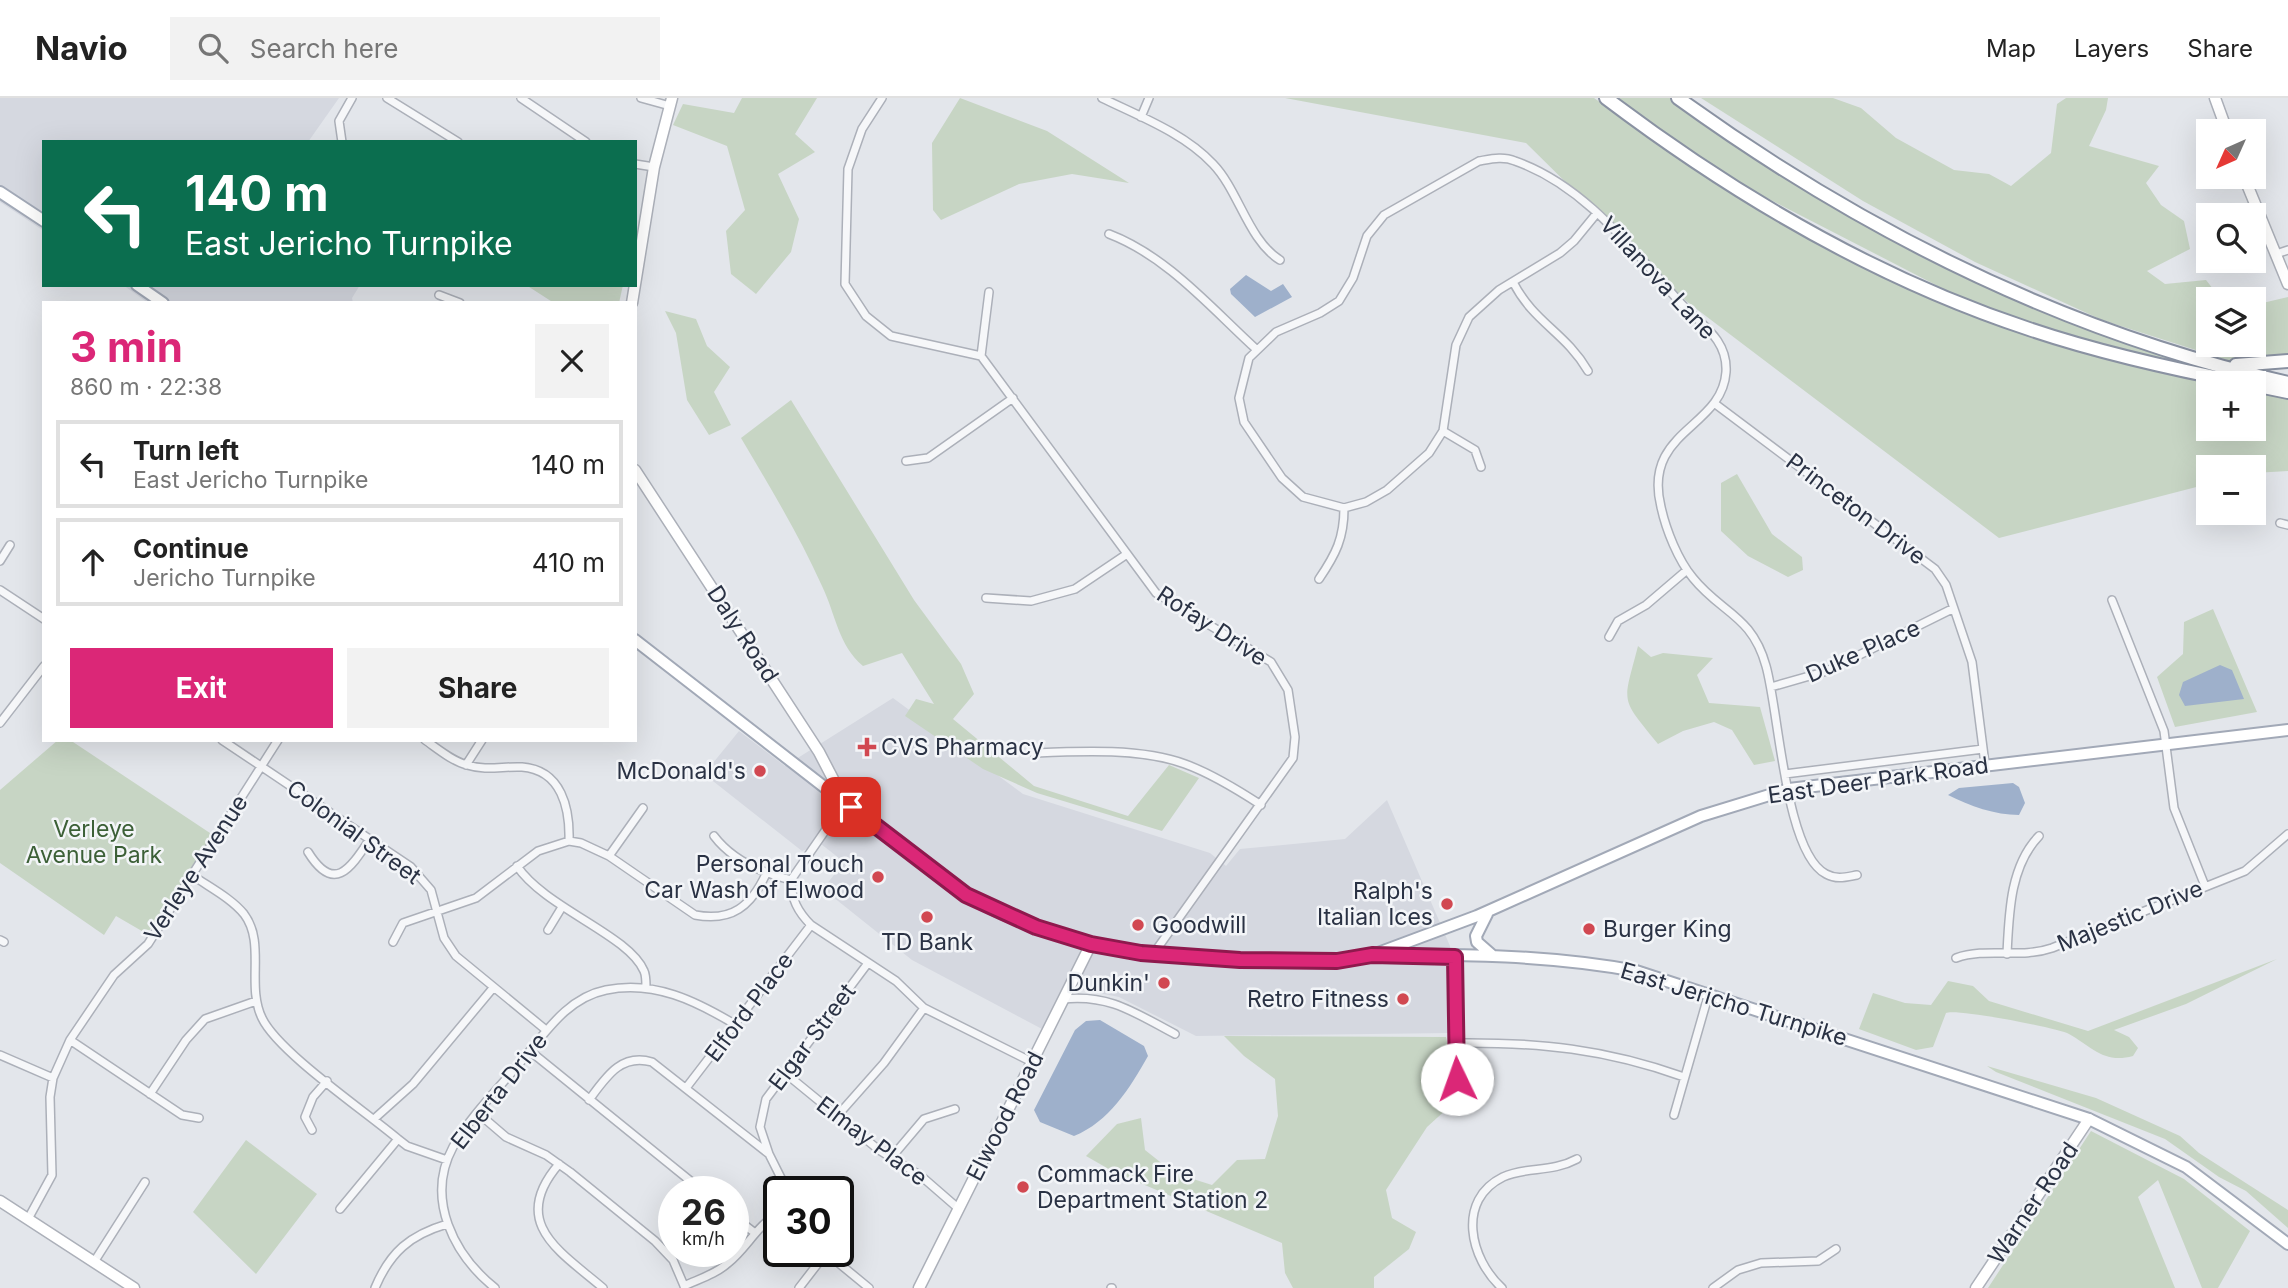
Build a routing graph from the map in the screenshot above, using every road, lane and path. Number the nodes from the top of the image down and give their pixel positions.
1 (352, 98) edge
2 (387, 98) edge
3 (521, 98) edge
4 (640, 98) edge
5 (882, 98) edge
6 (1102, 98) edge
7 (1149, 98) edge
8 (1606, 98) edge
9 (1678, 98) edge
10 (2215, 98) edge
11 (671, 102) edge
12 (1141, 117) junction
13 (2223, 119) edge
14 (342, 140) edge
15 (455, 140) edge
16 (583, 140) edge
17 (637, 164) edge
18 (654, 167) junction
19 (2249, 189) edge
20 (0, 192) edge
21 (1597, 213) junction
22 (42, 220) edge
23 (640, 223) edge
24 (1109, 234) dead end
25 (2288, 250) edge
26 (637, 253) edge
27 (2276, 254) junction
28 (1280, 260) dead end
29 (1513, 282) junction
30 (2288, 284) edge
31 (140, 287) edge
32 (989, 292) dead end
33 (439, 295) dead end
34 (160, 301) edge
35 (455, 301) edge
36 (1256, 349) junction
37 (2171, 352) junction
38 (981, 356) junction
39 (2288, 361) edge
40 (1588, 371) dead end
41 (2196, 372) edge
42 (2288, 383) edge
43 (2266, 388) edge
44 (2288, 394) edge
45 (1013, 398) junction
46 (1714, 403) junction
47 (1443, 431) junction
48 (906, 461) dead end
49 (1482, 467) dead end
50 (637, 473) edge
51 (1343, 508) junction
52 (10, 545) dead end
53 (1127, 554) junction
54 (0, 561) edge
55 (1687, 570) junction
56 (1319, 579) dead end
57 (0, 590) edge
58 (986, 598) dead end
59 (2112, 600) dead end
60 (1952, 609) junction
61 (42, 619) edge
62 (1609, 637) dead end
63 (637, 642) edge
64 (42, 669) edge
65 (1771, 687) junction
66 (0, 723) edge
67 (2288, 730) edge
68 (225, 742) edge
69 (277, 742) edge
70 (428, 742) edge
71 (481, 742) edge
72 (2166, 742) junction
73 (1983, 749) junction
74 (1034, 753) dead end
75 (1986, 764) junction
76 (466, 765) junction
77 (261, 766) junction
78 (1785, 774) junction
79 (1789, 789) junction
80 (845, 802) junction
81 (1261, 805) junction
82 (643, 808) dead end
83 (2288, 834) edge
84 (714, 836) dead end
85 (2039, 836) dead end
86 (370, 839) junction
87 (569, 841) junction
88 (308, 852) dead end
89 (608, 856) junction
90 (517, 866) junction
91 (766, 874) junction
92 (1857, 875) dead end
93 (192, 876) junction
94 (791, 880) junction
95 (2205, 886) junction
96 (562, 907) junction
97 (438, 909) junction
98 (1491, 910) junction
99 (811, 925) junction
100 (548, 930) dead end
101 (393, 942) dead end
102 (1091, 944) junction
103 (1154, 953) junction
104 (2007, 954) junction
105 (1372, 955) junction
106 (1493, 956) junction
107 (1455, 957) junction
108 (1956, 958) dead end
109 (868, 963) junction
110 (646, 987) junction
111 (493, 988) junction
112 (1709, 993) junction
113 (1063, 999) junction
114 (256, 1002) junction
115 (924, 1008) junction
116 (736, 1025) junction
117 (546, 1030) junction
118 (1175, 1034) dead end
119 (70, 1040) junction
120 (1455, 1044) junction
121 (530, 1051) junction
122 (0, 1055) edge
123 (1032, 1062) junction
124 (785, 1073) junction
125 (1684, 1077) junction
126 (53, 1078) junction
127 (1457, 1079) dead end
128 (327, 1081) junction
129 (686, 1088) junction
130 (150, 1094) junction
131 (589, 1100) junction
132 (955, 1109) dead end
133 (478, 1113) junction
134 (838, 1115) junction
135 (1674, 1115) dead end
136 (199, 1118) dead end
137 (374, 1119) junction
138 (2089, 1119) junction
139 (312, 1130) dead end
140 (398, 1139) junction
141 (769, 1154) junction
142 (891, 1158) junction
143 (1577, 1159) dead end
144 (447, 1160) junction
145 (559, 1164) junction
146 (684, 1176) edge
147 (780, 1176) edge
148 (145, 1182) dead end
149 (0, 1201) edge
150 (340, 1209) dead end
151 (959, 1209) junction
152 (29, 1219) junction
153 (447, 1224) junction
154 (763, 1226) edge
155 (749, 1228) edge
156 (755, 1233) junction
157 (2288, 1244) edge
158 (1836, 1249) dead end
159 (94, 1262) junction
160 (814, 1267) edge
161 (843, 1267) edge
162 (685, 1287) edge
163 (134, 1288) edge
164 (375, 1288) edge
165 (495, 1288) edge
166 (603, 1288) edge
167 (799, 1288) edge
168 (869, 1288) edge
169 (919, 1288) edge
170 (1502, 1288) edge
171 (1713, 1288) edge
172 (1976, 1288) edge

1 - 14 street
2 - 15 street
3 - 16 street
4 - 11 street
5 - 38 street
6 - 12 street
7 - 12 street
8 - 41 highway
9 - 37 highway
10 - 13 street
11 - 18 street
12 - 28 street
17 - 18 street
18 - 23 street
19 - 27 street
20 - 22 main road
21 - 29 street
21 - 36 street, Villanova Lane
21 - 46 street, Villanova Lane
23 - 26 street
24 - 36 street
25 - 27 street
27 - 30 street
29 - 40 street
29 - 47 street
31 - 34 main road
32 - 38 street
33 - 35 street
36 - 51 street, Villanova Lane
37 - 39 highway
37 - 42 highway
38 - 45 street, Rofay Drive
43 - 44 highway
45 - 48 street
45 - 53 street, Rofay Drive
46 - 55 street, Villanova Lane
46 - 60 street, Princeton Drive
47 - 49 street
47 - 51 street
50 - 80 street, Daly Road
51 - 56 street
52 - 54 street
53 - 58 street
53 - 81 street, Rofay Drive
55 - 62 street
55 - 65 street, Villanova Lane
57 - 61 street
59 - 72 street
60 - 65 street, Duke Place
60 - 73 street, Princeton Drive
63 - 80 main road, East Jericho Turnpike
64 - 66 street
65 - 78 street, Villanova Lane
67 - 72 main road, East Deer Park Road
68 - 77 street, Colonial Street
69 - 77 street, Verleye Avenue
70 - 76 street
71 - 76 street
72 - 75 main road, East Deer Park Road
72 - 95 street
73 - 75 street, Princeton Drive
73 - 78 street
74 - 81 street
75 - 79 main road, East Deer Park Road
76 - 87 street
77 - 86 street, Colonial Street
77 - 93 street, Verleye Avenue
78 - 79 street, Villanova Lane
79 - 92 street, Villanova Lane
79 - 98 main road, East Deer Park Road
80 - 94 street
80 - 102 main road, East Jericho Turnpike
81 - 103 street, Rofay Drive
82 - 89 street
83 - 95 street, Majestic Drive
84 - 91 street
85 - 104 street
86 - 88 street
86 - 97 street, Colonial Street
87 - 89 street
87 - 90 street
89 - 91 street
90 - 96 street
90 - 97 street
91 - 94 street
93 - 114 street
93 - 119 street, Verleye Avenue
94 - 99 street
95 - 104 street, Majestic Drive
96 - 100 street
96 - 110 street
97 - 101 street
97 - 111 street, Colonial Street
98 - 105 main road, East Deer Park Road
98 - 106 main road
99 - 109 street
99 - 116 street, Elford Place
102 - 103 main road, East Jericho Turnpike
102 - 113 street, Elwood Road
103 - 105 main road, East Jericho Turnpike
104 - 108 street, Majestic Drive
105 - 107 main road, East Jericho Turnpike
106 - 107 main road, East Jericho Turnpike
106 - 112 main road, East Jericho Turnpike
107 - 120 street
109 - 115 street
109 - 124 street, Elgar Street
110 - 116 street
110 - 117 street, Elberta Drive
111 - 117 street, Colonial Street
111 - 137 street
112 - 125 street
112 - 138 main road, East Jericho Turnpike
113 - 118 street
113 - 123 street, Elwood Road
114 - 128 street
114 - 130 street
115 - 123 street
115 - 134 street
116 - 129 street, Elford Place
117 - 121 street, Elberta Drive
119 - 126 street, Verleye Avenue
119 - 130 street
120 - 125 street
120 - 127 street
121 - 131 street
121 - 133 street, Elberta Drive
122 - 126 street
123 - 151 street, Elwood Road
124 - 134 street, Elmay Place
124 - 141 street, Elgar Street
125 - 135 street
126 - 152 street, Verleye Avenue
128 - 137 street
128 - 139 street
129 - 131 street
129 - 141 street
130 - 136 street
131 - 146 street
132 - 142 street
133 - 144 street, Elberta Drive
133 - 145 street
134 - 142 street, Elmay Place
137 - 140 street
138 - 157 main road, East Jericho Turnpike
138 - 172 street, Warner Road
140 - 144 street
140 - 150 street
141 - 147 street
142 - 151 street, Elmay Place
143 - 170 street
144 - 153 street, Elberta Drive
145 - 162 street
145 - 166 street
148 - 159 street
149 - 152 street
151 - 169 street, Elwood Road
152 - 159 street
153 - 164 street
153 - 165 street, Elberta Drive
154 - 156 street
155 - 156 street
156 - 162 street
158 - 171 street
159 - 163 street
160 - 167 street
161 - 168 street

